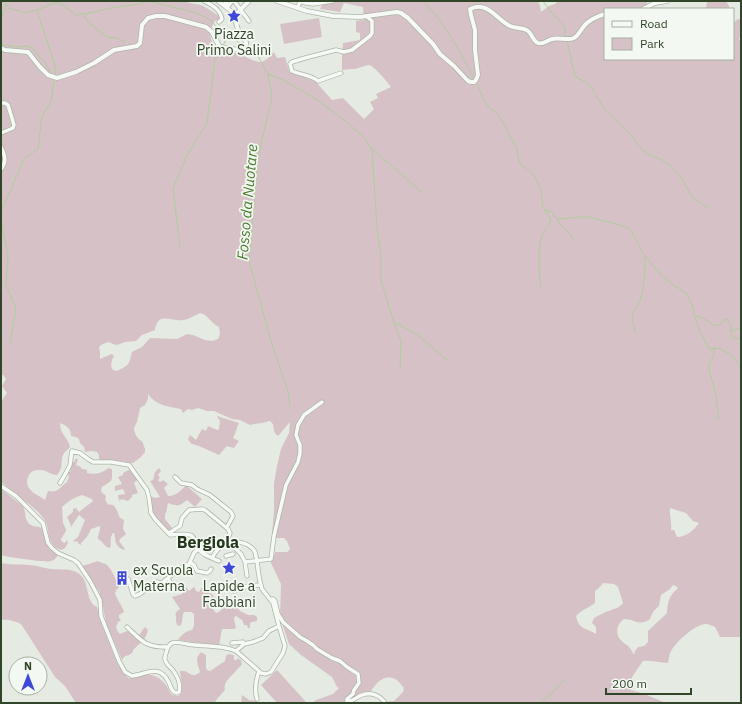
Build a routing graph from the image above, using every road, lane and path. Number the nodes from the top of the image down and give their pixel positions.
1 (204, 1) edge
2 (219, 1) edge
3 (233, 1) edge
4 (243, 1) edge
5 (249, 1) edge
6 (277, 1) edge
7 (332, 1) edge
8 (667, 1) edge
9 (211, 2) edge
10 (227, 5) edge
11 (297, 8) junction
12 (645, 8) edge
13 (241, 9) junction
14 (604, 14) edge
15 (235, 16) junction
16 (366, 16) junction
17 (249, 21) dead end
18 (219, 22) dead end
19 (1, 48) edge
20 (341, 73) dead end
21 (1, 103) edge
22 (1, 133) edge
23 (1, 147) edge
24 (1, 169) edge
25 (322, 402) dead end
26 (175, 477) dead end
27 (60, 483) dead end
28 (1, 486) edge
29 (227, 527) junction
30 (169, 533) junction
31 (226, 543) junction
32 (198, 549) junction
33 (233, 554) dead end
34 (226, 556) dead end
35 (210, 558) junction
36 (219, 561) dead end
37 (190, 562) junction
38 (245, 562) junction
39 (257, 562) junction
40 (210, 569) dead end
41 (247, 576) dead end
42 (168, 578) junction
43 (128, 579) dead end
44 (261, 585) junction
45 (173, 589) dead end
46 (234, 590) dead end
47 (271, 599) junction
48 (279, 626) junction
49 (127, 627) dead end
50 (232, 643) dead end
51 (244, 644) junction
52 (168, 647) junction
53 (236, 651) junction
54 (259, 671) junction
55 (257, 699) dead end
56 (385, 703) edge

1 - 9 street
2 - 10 street
3 - 10 street
3 - 13 street
4 - 13 street
5 - 13 street
6 - 11 street
7 - 11 street
8 - 12 street
9 - 18 street
10 - 15 street
11 - 16 street
13 - 15 street
13 - 17 street
14 - 16 street
15 - 19 street
16 - 20 street
21 - 22 street
23 - 24 street
25 - 39 street
26 - 29 street
27 - 30 street
28 - 52 street
29 - 30 street
29 - 31 street
30 - 32 street
31 - 32 street
31 - 35 street
31 - 38 street
31 - 39 street
32 - 35 street
32 - 37 street
33 - 34 street
35 - 36 street
37 - 40 street
37 - 42 street
38 - 39 street
38 - 41 street
39 - 44 street
42 - 43 street
42 - 45 street
44 - 46 street
44 - 47 street
47 - 48 street
47 - 56 street
48 - 51 street
48 - 54 street
49 - 52 street
50 - 51 street
51 - 53 street
52 - 53 street
53 - 54 street
54 - 55 street

